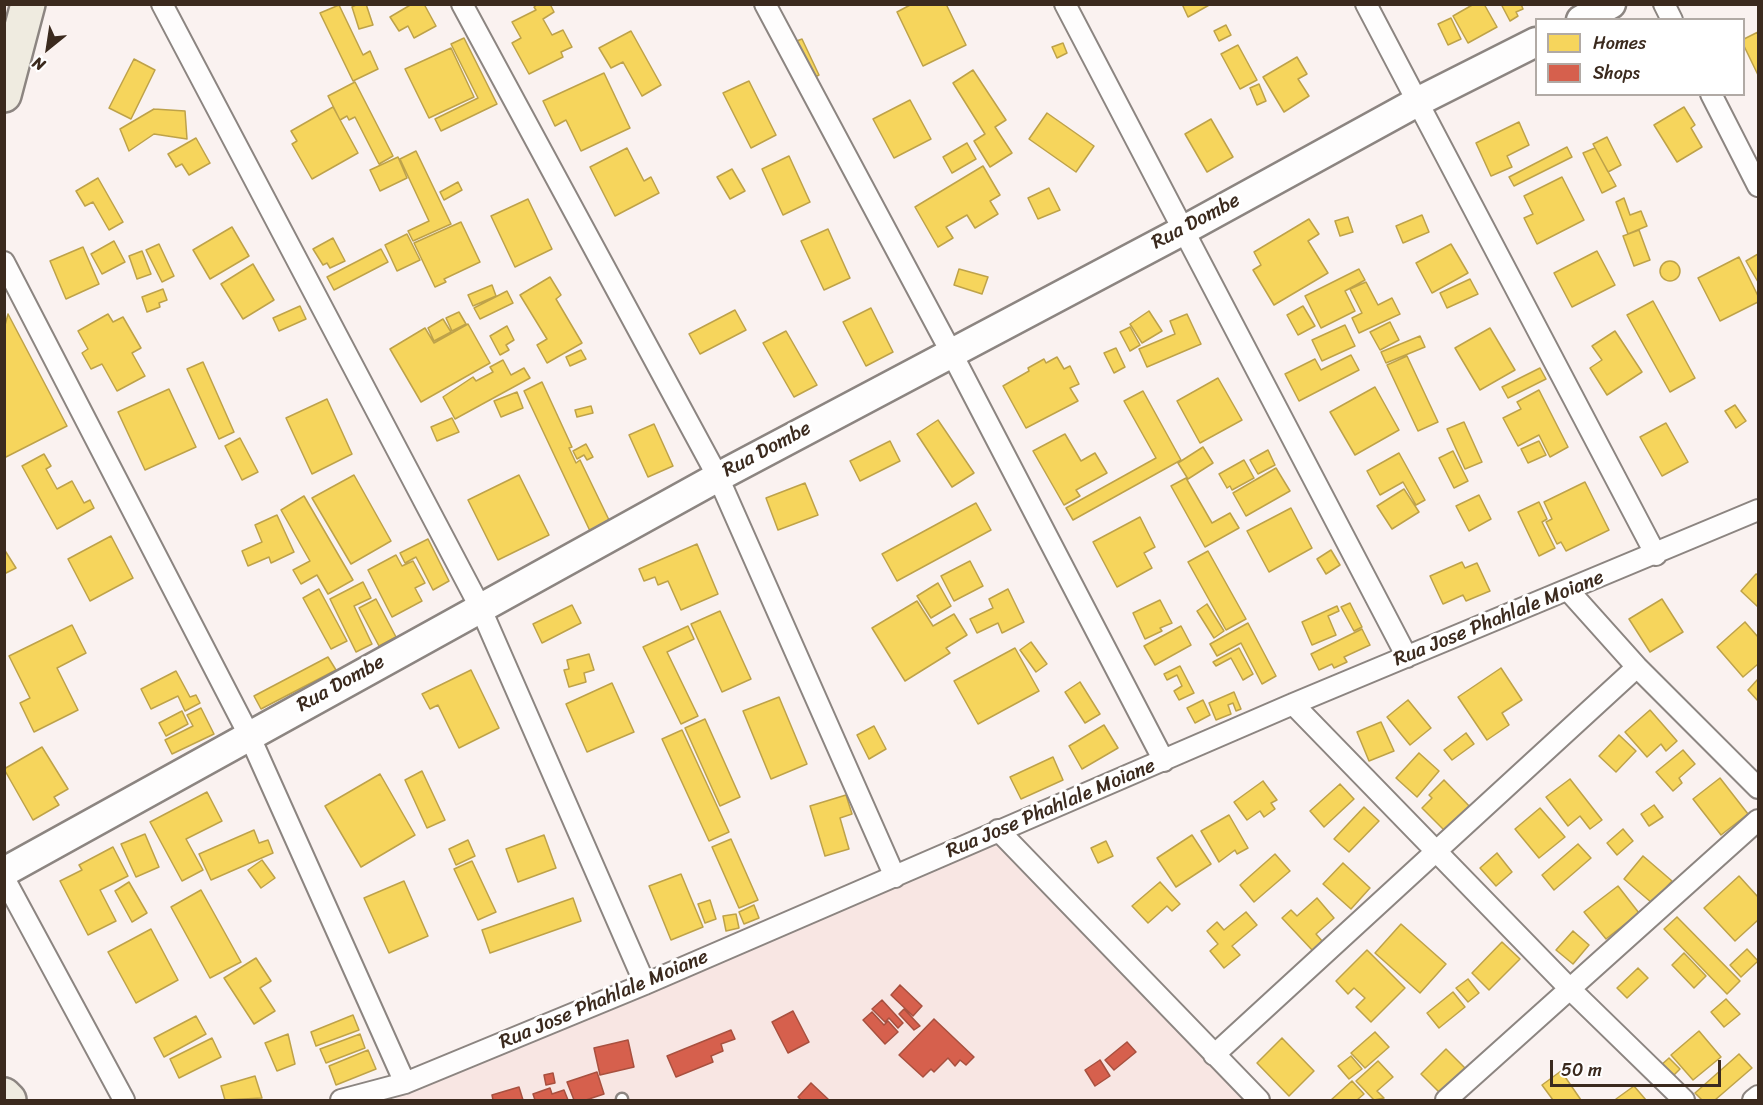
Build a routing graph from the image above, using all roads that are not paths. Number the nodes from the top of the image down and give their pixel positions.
1 (28, 4) edge
2 (162, 4) edge
3 (462, 4) edge
4 (765, 4) edge
5 (1065, 4) edge
6 (1366, 4) edge
7 (1611, 4) edge
8 (1664, 4) edge
9 (1585, 18) edge
10 (1671, 18) edge
11 (1535, 43) edge
12 (4, 95) edge
13 (1712, 96) edge
14 (1419, 101) junction
15 (1758, 186) edge
16 (1184, 230) junction
17 (4, 262) edge
18 (951, 352) junction
19 (718, 477) junction
20 (1758, 510) edge
21 (1656, 555) junction
22 (1568, 590) junction
23 (480, 607) junction
24 (1407, 657) junction
25 (1637, 667) junction
26 (1293, 705) junction
27 (249, 735) junction
28 (1164, 761) junction
29 (1758, 788) edge
30 (1758, 820) edge
31 (998, 830) junction
32 (1436, 852) junction
33 (4, 872) edge
34 (895, 877) junction
35 (4, 878) edge
36 (645, 984) junction
37 (1571, 990) junction
38 (1214, 1055) junction
39 (405, 1083) junction
40 (4, 1095) edge
41 (1758, 1096) edge
42 (9, 1101) edge
43 (124, 1101) edge
44 (342, 1101) edge
45 (1259, 1101) edge
46 (1446, 1101) edge
47 (1684, 1101) edge
48 (1754, 1101) edge

1 - 12 highway
2 - 23 street
3 - 19 street
4 - 18 street
5 - 16 street
6 - 14 street
7 - 9 street
8 - 10 street
11 - 14 street, Rua Dombe
13 - 15 street
14 - 16 street, Rua Dombe
14 - 21 street
16 - 18 street, Rua Dombe
16 - 24 street
17 - 27 street
18 - 19 street, Rua Dombe
18 - 28 street
19 - 23 street, Rua Dombe
19 - 34 street
20 - 21 street, Rua Jose Phahlale Moiane
21 - 22 street, Rua Jose Phahlale Moiane
22 - 24 street, Rua Jose Phahlale Moiane
22 - 25 street
23 - 27 street, Rua Dombe
23 - 36 street
24 - 26 street, Rua Jose Phahlale Moiane
25 - 29 street
25 - 32 street
26 - 28 street, Rua Jose Phahlale Moiane
26 - 32 street
27 - 33 street, Rua Dombe
27 - 39 street
28 - 31 street, Rua Jose Phahlale Moiane
30 - 37 street
31 - 34 street, Rua Jose Phahlale Moiane
31 - 38 street
32 - 37 street
32 - 38 street
34 - 36 street, Rua Jose Phahlale Moiane
35 - 43 street
36 - 39 street, Rua Jose Phahlale Moiane
37 - 46 street
37 - 47 street
38 - 45 street
39 - 44 street, Rua Jose Phahlale Moiane
40 - 42 highway
41 - 48 street

